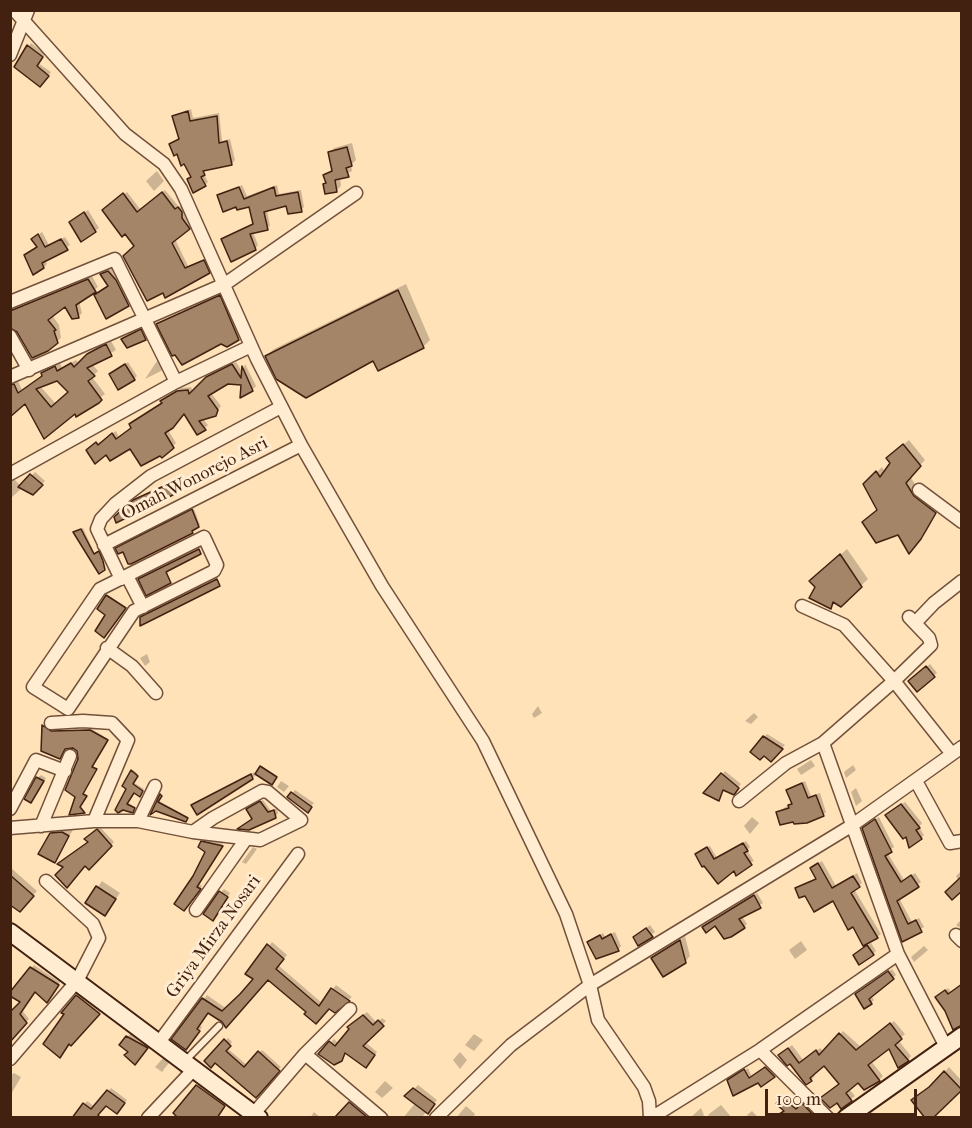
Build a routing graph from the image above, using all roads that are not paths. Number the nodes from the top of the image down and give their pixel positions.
1 (14, 10) edge
2 (26, 16) edge
3 (10, 55) edge
4 (356, 193) dead end
5 (225, 284) junction
6 (10, 302) edge
7 (147, 320) junction
8 (10, 336) edge
9 (251, 346) junction
10 (29, 370) junction
11 (10, 377) edge
12 (176, 382) junction
13 (281, 407) junction
14 (302, 445) junction
15 (10, 474) edge
16 (919, 490) dead end
17 (962, 522) edge
18 (104, 545) junction
19 (124, 577) junction
20 (962, 581) edge
21 (802, 606) dead end
22 (142, 607) junction
23 (107, 648) junction
24 (894, 681) junction
25 (156, 693) dead end
26 (51, 723) dead end
27 (823, 743) junction
28 (957, 751) edge
29 (70, 756) dead end
30 (64, 771) junction
31 (916, 781) junction
32 (155, 786) dead end
33 (739, 801) dead end
34 (10, 809) edge
35 (94, 821) junction
36 (138, 821) junction
37 (41, 826) junction
38 (851, 826) junction
39 (10, 828) edge
40 (193, 832) junction
41 (246, 839) junction
42 (962, 842) edge
43 (298, 854) dead end
44 (46, 881) dead end
45 (196, 910) dead end
46 (10, 932) edge
47 (898, 954) junction
48 (77, 981) junction
49 (590, 985) junction
50 (350, 1010) dead end
51 (219, 1026) dead end
52 (961, 1038) edge
53 (160, 1041) junction
54 (946, 1047) junction
55 (760, 1050) junction
56 (306, 1054) junction
57 (10, 1059) edge
58 (190, 1064) junction
59 (254, 1116) edge
60 (148, 1118) edge
61 (381, 1118) edge
62 (436, 1118) edge
63 (651, 1118) edge
64 (828, 1118) edge
65 (846, 1118) edge

1 - 2 street
2 - 3 street
2 - 5 street
4 - 5 street
5 - 7 street
5 - 9 street
6 - 7 street
7 - 10 street
7 - 12 street
8 - 10 street
9 - 12 street
9 - 13 street
10 - 11 street
12 - 15 street
13 - 14 street
13 - 18 street, Omah Wonorejo Asri
14 - 18 street, Omah Wonorejo Asri
14 - 49 street
16 - 17 street
18 - 19 street, Omah Wonorejo Asri
19 - 22 street, Omah Wonorejo Asri
19 - 22 street
19 - 23 street
20 - 24 street
21 - 24 street
22 - 23 street
23 - 25 street
24 - 27 street
24 - 28 street
26 - 35 street
27 - 33 street
27 - 38 street
28 - 31 street
29 - 30 street
30 - 34 street
30 - 37 street
31 - 38 street
31 - 42 street
32 - 36 street
35 - 36 street
35 - 37 street
36 - 40 street
37 - 39 street
38 - 47 street
38 - 49 street
40 - 41 street
40 - 41 street
41 - 45 street
43 - 53 street, Griya Mirza Nosari
44 - 48 street
46 - 48 street
47 - 54 street
47 - 55 street
48 - 53 street
48 - 57 street
49 - 62 street
49 - 63 street
50 - 56 street
51 - 58 lane
52 - 54 street
53 - 58 street
54 - 65 street
55 - 63 street
55 - 64 street
56 - 59 street
56 - 61 street
58 - 59 street
58 - 60 street

